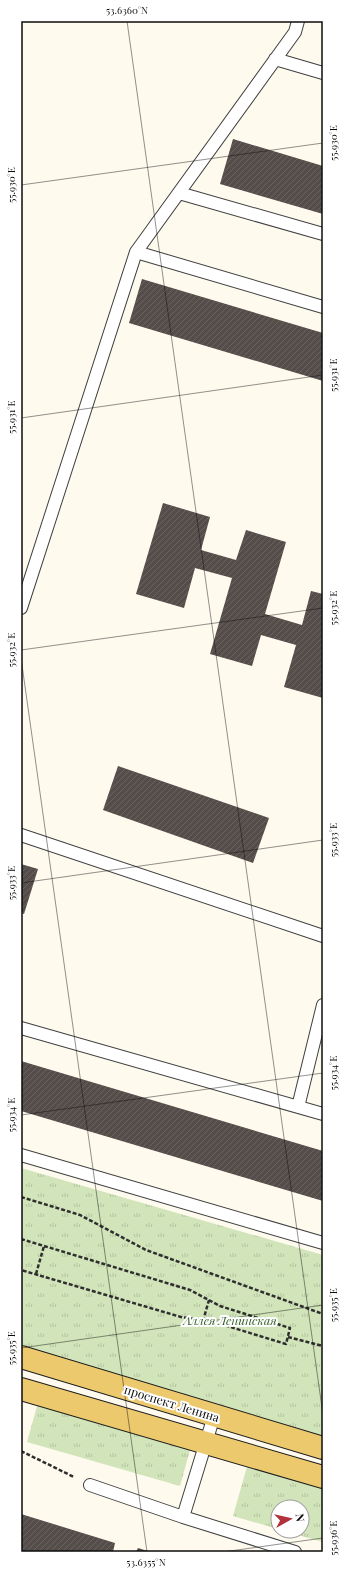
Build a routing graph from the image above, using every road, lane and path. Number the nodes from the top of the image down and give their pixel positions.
1 (298, 21) edge
2 (275, 59) junction
3 (323, 73) edge
4 (179, 192) junction
5 (323, 234) edge
6 (136, 252) junction
7 (323, 308) edge
8 (21, 608) edge
9 (21, 834) edge
10 (323, 936) edge
11 (323, 1005) edge
12 (21, 1028) edge
13 (298, 1107) junction
14 (323, 1114) edge
15 (21, 1154) edge
16 (21, 1197) edge
17 (21, 1239) edge
18 (323, 1243) edge
19 (44, 1246) junction
20 (21, 1270) edge
21 (36, 1274) junction
22 (209, 1300) junction
23 (323, 1314) edge
24 (203, 1320) junction
25 (288, 1337) junction
26 (323, 1346) edge
27 (21, 1357) edge
28 (21, 1389) edge
29 (214, 1416) junction
30 (206, 1443) junction
31 (323, 1448) edge
32 (21, 1451) edge
33 (323, 1477) edge
34 (90, 1485) joint
35 (183, 1517) junction
36 (295, 1552) edge

1 - 2 lane
2 - 3 lane
2 - 4 lane
4 - 5 lane
4 - 6 lane
6 - 7 lane
6 - 8 lane
9 - 10 lane
11 - 13 lane
12 - 13 lane
13 - 14 lane
15 - 18 lane
16 - 23 path
17 - 19 path
19 - 21 path
19 - 22 path
20 - 21 path
21 - 24 path
22 - 24 path
22 - 25 path
24 - 25 path
25 - 26 path
27 - 29 main road, проспект Ленина
28 - 30 main road
29 - 30 lane
29 - 31 main road, проспект Ленина
30 - 33 main road
30 - 35 lane
32 - 34 path
34 - 35 lane
35 - 36 lane

